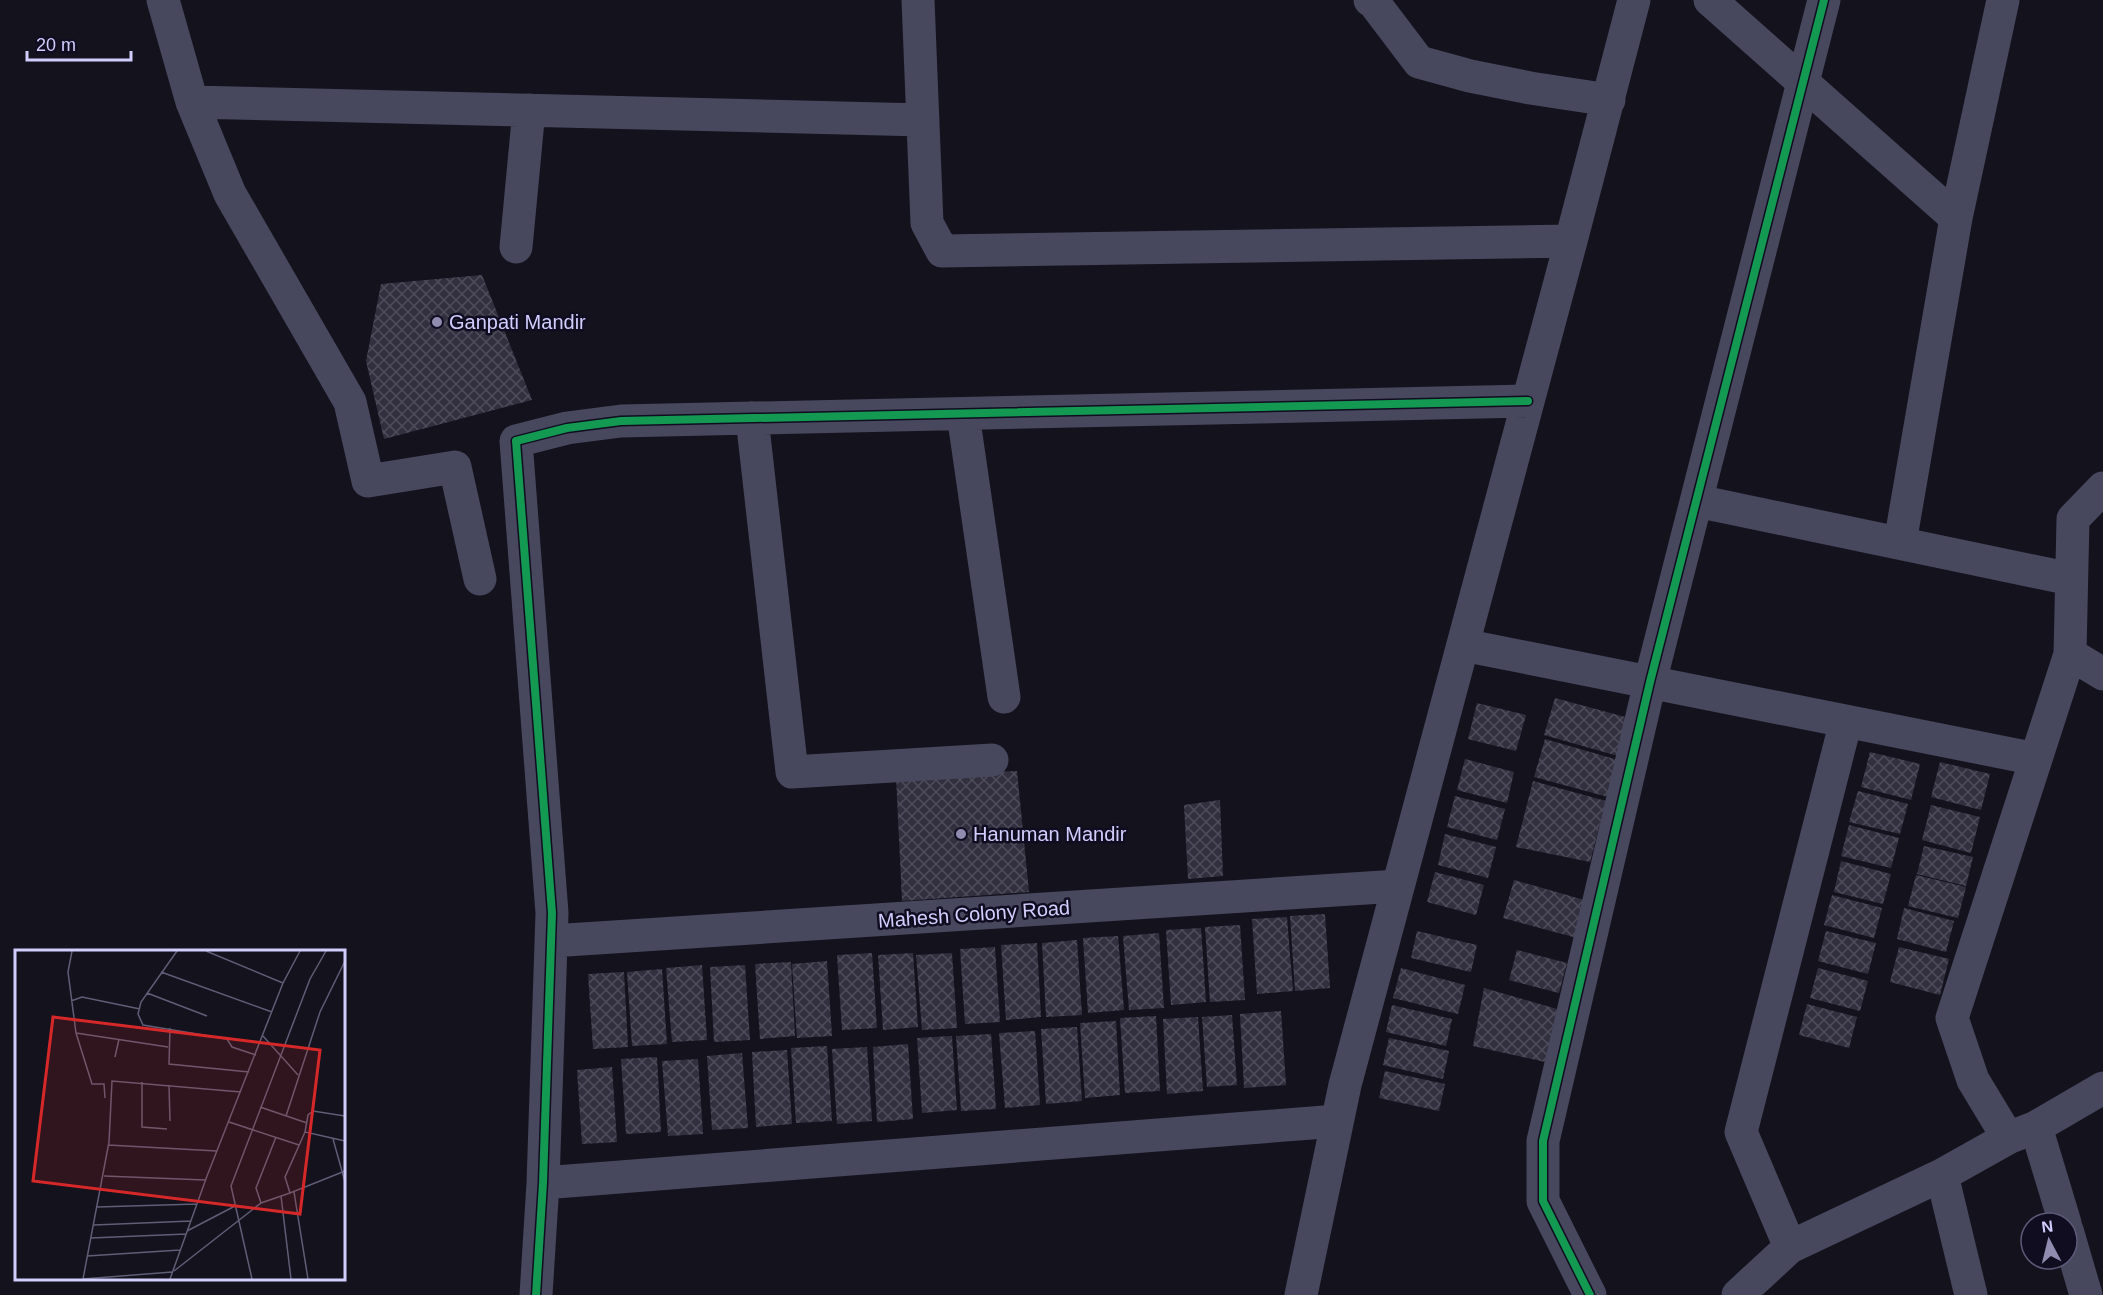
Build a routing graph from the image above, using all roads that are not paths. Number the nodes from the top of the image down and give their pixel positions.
1 (163, 0) edge
2 (918, 0) edge
3 (1370, 0) edge
4 (1634, 0) edge
5 (1710, 0) edge
6 (1824, 0) edge
7 (2003, 0) edge
8 (1803, 83) junction
9 (1609, 100) junction
10 (192, 102) junction
11 (529, 110) junction
12 (923, 120) junction
13 (1956, 218) junction
14 (1572, 241) junction
15 (516, 247) dead end
16 (1528, 401) junction
17 (963, 414) junction
18 (752, 418) junction
19 (2103, 488) edge
20 (1697, 501) junction
21 (1900, 543) junction
22 (480, 579) dead end
23 (2071, 579) junction
24 (1463, 645) junction
25 (2070, 654) junction
26 (2103, 674) edge
27 (1650, 682) junction
28 (1004, 697) dead end
29 (1846, 721) junction
30 (2036, 759) junction
31 (992, 760) dead end
32 (1398, 886) junction
33 (551, 941) junction
34 (2103, 1088) edge
35 (1337, 1121) junction
36 (2022, 1132) junction
37 (1942, 1175) junction
38 (543, 1183) junction
39 (2059, 1211) edge
40 (1790, 1247) junction
41 (2079, 1271) edge
42 (536, 1295) edge
43 (1300, 1295) edge
44 (1590, 1295) edge
45 (1738, 1295) edge
46 (1971, 1295) edge
47 (2086, 1295) edge

1 - 10 street
2 - 12 street
3 - 9 street
4 - 9 street
5 - 8 street
6 - 8 street
7 - 13 street
8 - 13 street
8 - 20 street
9 - 14 street
10 - 11 street
10 - 22 street
11 - 12 street
11 - 15 street
12 - 14 street
13 - 21 street
14 - 16 street
16 - 17 street
16 - 24 street
17 - 18 street
17 - 28 street
18 - 31 street
18 - 33 street
19 - 23 street
20 - 21 street
20 - 27 street
21 - 23 street
23 - 25 street
24 - 27 street
24 - 32 street
25 - 26 street
25 - 30 street
27 - 29 street
27 - 44 street
29 - 30 street
29 - 40 street
30 - 36 street
32 - 33 street, Mahesh Colony Road
32 - 35 street
33 - 38 street
34 - 36 street
35 - 38 street
35 - 43 street
36 - 37 street
36 - 39 street
37 - 40 street
37 - 46 street
38 - 42 street
40 - 45 street
41 - 47 street

